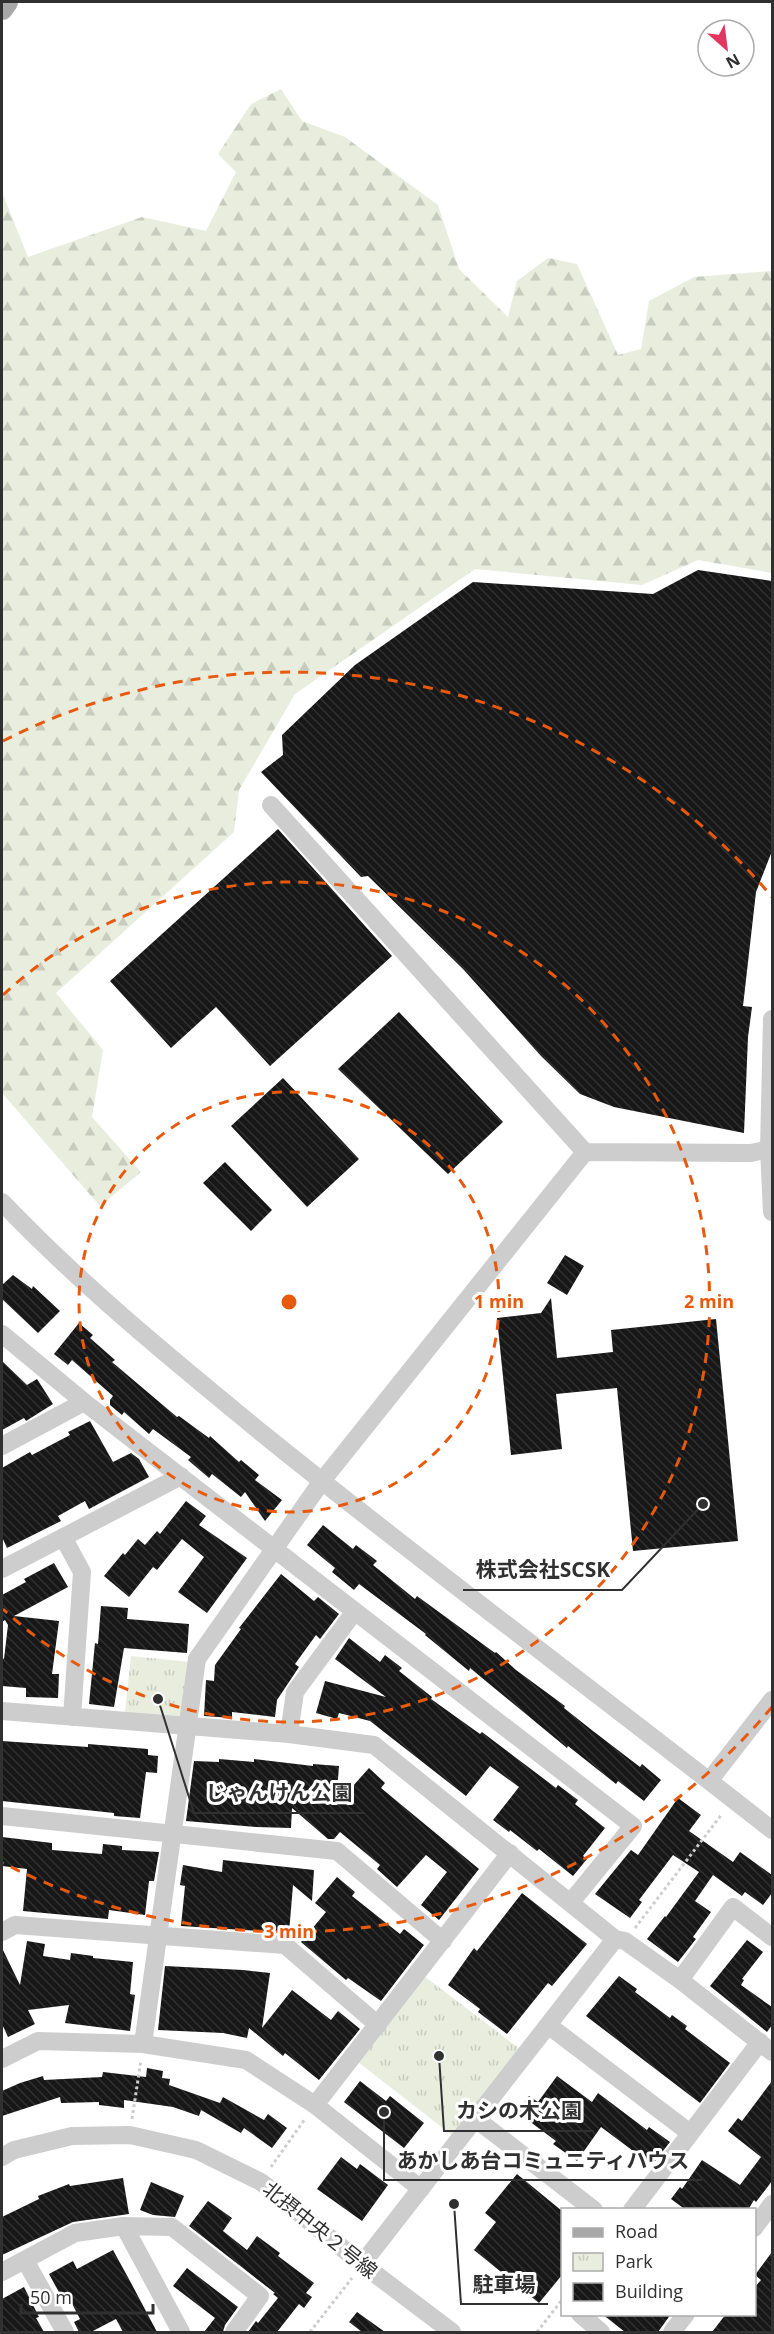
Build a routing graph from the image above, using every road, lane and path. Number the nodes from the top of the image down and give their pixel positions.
1 (7, 2) edge
2 (2, 9) edge
3 (271, 805) dead end
4 (772, 1019) edge
5 (769, 1149) junction
6 (585, 1152) junction
7 (2, 1202) edge
8 (772, 1212) edge
9 (2, 1334) edge
10 (84, 1402) junction
11 (2, 1446) edge
12 (181, 1476) junction
13 (322, 1481) junction
14 (63, 1537) junction
15 (274, 1548) junction
16 (2, 1569) edge
17 (355, 1611) junction
18 (772, 1701) edge
19 (2, 1711) edge
20 (72, 1717) junction
21 (188, 1726) junction
22 (289, 1734) junction
23 (710, 1781) junction
24 (733, 1799) junction
25 (2, 1815) edge
26 (772, 1830) edge
27 (173, 1834) junction
28 (510, 1853) junction
29 (571, 1902) junction
30 (2, 1932) edge
31 (158, 1936) junction
32 (772, 1937) edge
33 (620, 1940) junction
34 (443, 1941) junction
35 (680, 1980) junction
36 (378, 2025) junction
37 (548, 2025) junction
38 (143, 2044) junction
39 (766, 2047) edge
40 (2, 2059) edge
41 (315, 2105) junction
42 (476, 2119) junction
43 (690, 2133) junction
44 (130, 2135) junction
45 (2, 2157) edge
46 (261, 2182) junction
47 (421, 2189) junction
48 (772, 2204) edge
49 (591, 2208) edge
50 (634, 2208) edge
51 (756, 2225) edge
52 (124, 2226) junction
53 (25, 2260) junction
54 (362, 2264) junction
55 (2, 2272) edge
56 (561, 2301) edge
57 (582, 2316) edge
58 (684, 2316) edge
59 (65, 2332) edge
60 (181, 2332) edge
61 (234, 2332) edge
62 (310, 2332) edge
63 (452, 2332) edge
64 (537, 2332) edge
65 (601, 2332) edge
66 (672, 2332) edge

1 - 2 main road
3 - 6 street
4 - 5 street
5 - 6 street
5 - 8 street
6 - 13 street
7 - 13 street
9 - 10 street
10 - 11 street
10 - 12 street
12 - 14 street
12 - 15 street
13 - 15 street
13 - 23 street
14 - 16 street
14 - 20 street
15 - 17 street
15 - 21 street
17 - 22 street
17 - 29 street
18 - 23 street
19 - 20 street
20 - 21 street
21 - 22 street
21 - 27 street
22 - 28 street
23 - 24 street
24 - 26 street
24 - 33 path
25 - 27 street
27 - 31 street
27 - 34 street
28 - 29 street
28 - 34 street
29 - 33 street
30 - 31 street
31 - 36 street
31 - 38 street
32 - 35 street
33 - 35 street
33 - 37 street
34 - 36 street
35 - 39 street
36 - 41 street
37 - 42 street
37 - 43 street
38 - 40 street
38 - 41 street
38 - 44 path
39 - 43 street
41 - 46 path
41 - 47 street
42 - 47 street
42 - 49 street
43 - 50 street
44 - 45 street, 北摂中央２号線
44 - 46 street, 北摂中央２号線
46 - 54 street, 北摂中央２号線
47 - 54 street
48 - 51 street
52 - 53 street
52 - 60 street
52 - 61 street
53 - 55 street
53 - 59 street
54 - 62 path
54 - 63 street, 北摂中央２号線
56 - 64 path
57 - 65 street
58 - 66 street

